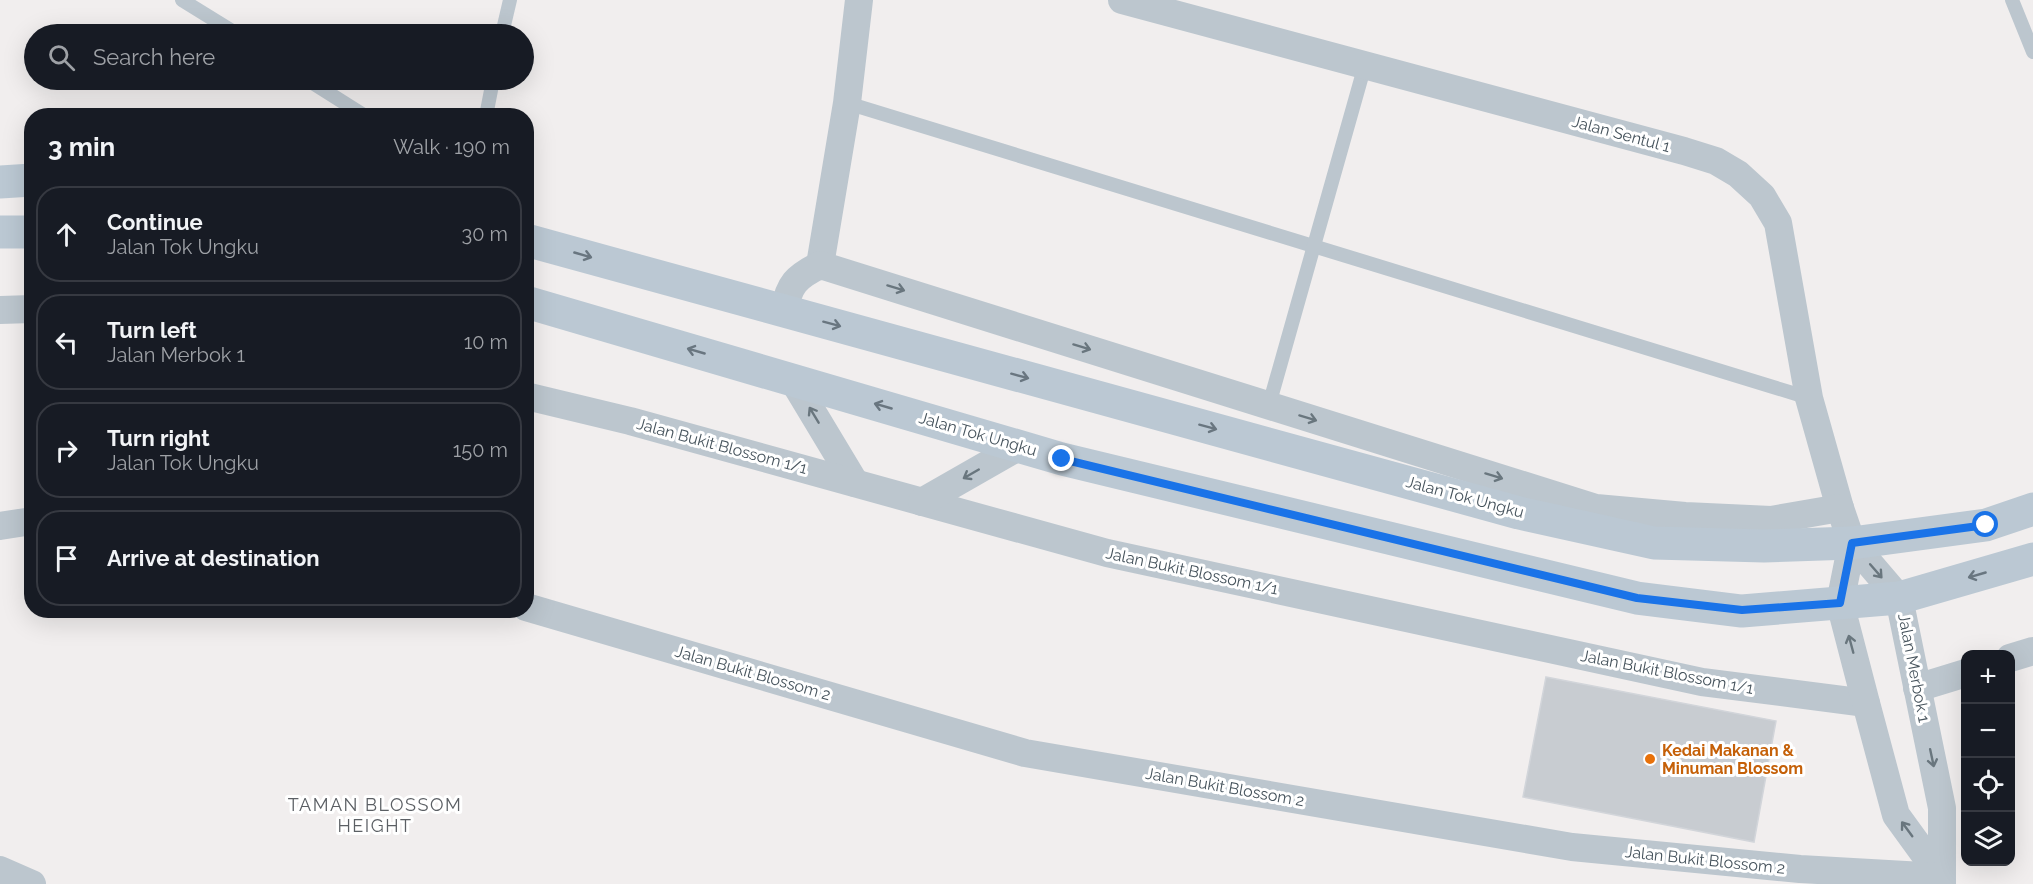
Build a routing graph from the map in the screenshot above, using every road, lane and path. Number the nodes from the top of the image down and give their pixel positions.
1 (182, 0) edge
2 (495, 0) edge
3 (859, 0) edge
4 (1122, 0) edge
5 (2012, 0) edge
6 (509, 4) edge
7 (221, 24) edge
8 (504, 24) edge
9 (2033, 52) edge
10 (1365, 65) junction
11 (324, 90) edge
12 (491, 90) edge
13 (847, 103) junction
14 (352, 108) edge
15 (488, 108) edge
16 (24, 180) edge
17 (0, 182) edge
18 (0, 232) edge
19 (24, 232) edge
20 (534, 242) edge
21 (1314, 246) junction
22 (820, 265) junction
23 (534, 304) edge
24 (24, 309) edge
25 (0, 310) edge
26 (784, 311) junction
27 (793, 380) junction
28 (534, 398) edge
29 (1809, 398) junction
30 (1269, 405) junction
31 (1020, 446) junction
32 (855, 483) junction
33 (922, 502) junction
34 (1840, 508) junction
35 (2033, 509) edge
36 (24, 522) edge
37 (0, 526) edge
38 (1852, 543) junction
39 (2033, 559) edge
40 (1899, 598) junction
41 (1840, 603) junction
42 (534, 609) edge
43 (2033, 651) edge
44 (2015, 656) edge
45 (1961, 674) edge
46 (1917, 688) junction
47 (1866, 703) junction
48 (0, 870) edge
49 (1942, 880) edge
50 (32, 884) edge

1 - 7 lane
2 - 6 lane
3 - 13 street
4 - 10 street, Jalan Sentul 1
5 - 9 lane
6 - 8 lane
10 - 21 lane
10 - 29 street, Jalan Sentul 1
11 - 14 lane
12 - 15 lane
13 - 21 lane
13 - 22 street
16 - 17 main road
18 - 19 main road
20 -> 26 main road, Jalan Tok Ungku
21 - 29 lane
21 - 30 lane
22 - 26 street
22 -> 30 street
27 -> 23 main road, Jalan Tok Ungku
24 - 25 street
26 -> 38 main road, Jalan Tok Ungku
31 -> 27 main road, Jalan Tok Ungku
32 -> 27 street
28 - 32 street, Jalan Bukit Blossom 1/1
29 - 34 street, Jalan Sentul 1
30 -> 34 street
31 -> 33 street
31 - 41 main road, Jalan Tok Ungku
32 - 33 street, Jalan Bukit Blossom 1/1
33 - 47 street, Jalan Bukit Blossom 1/1
34 - 38 street, Jalan Sentul 1
35 - 38 main road, Jalan Tok Ungku
36 - 37 street
38 -> 40 street, Jalan Merbok 1
38 - 41 street
39 -> 40 main road, Jalan Tok Ungku
40 - 41 main road, Jalan Tok Ungku
40 - 46 street, Jalan Merbok 1
47 -> 41 street
42 - 49 street, Jalan Bukit Blossom 2
43 - 44 street
45 - 46 street
46 -> 49 street, Jalan Merbok 1
49 -> 47 street
48 - 50 street

